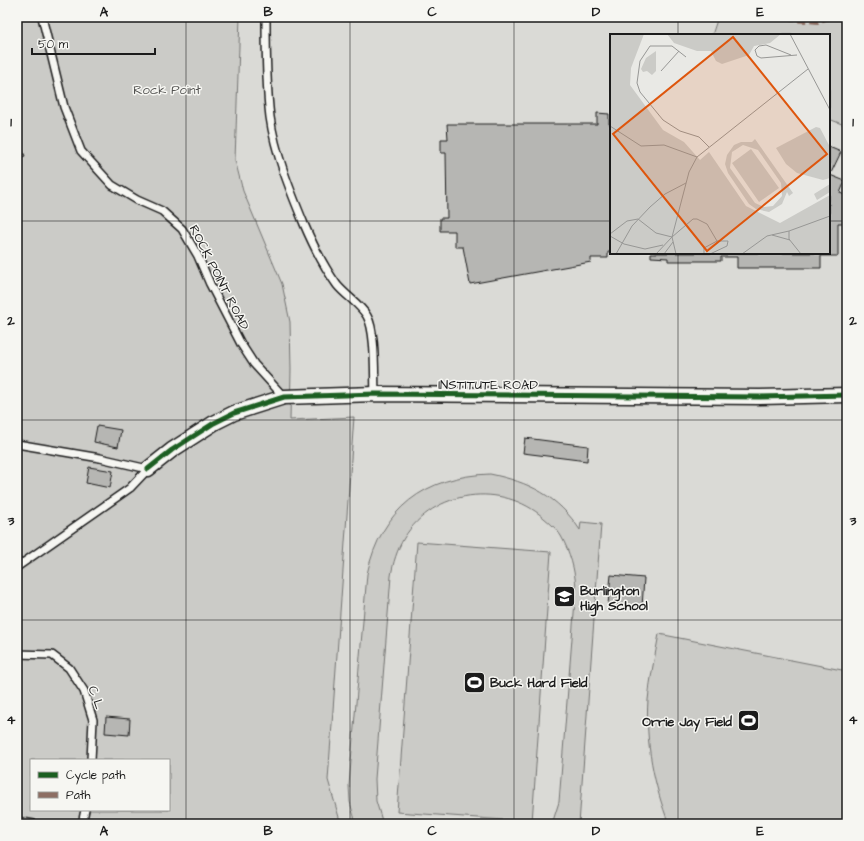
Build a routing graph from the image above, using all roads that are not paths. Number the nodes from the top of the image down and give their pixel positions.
1 (42, 17) edge
2 (266, 17) edge
3 (375, 394) junction
4 (847, 395) edge
5 (284, 397) junction
6 (17, 444) edge
7 (148, 469) junction
8 (17, 567) edge
9 (17, 654) edge
10 (91, 759) edge
11 (85, 811) edge
12 (17, 821) edge
13 (34, 824) edge
14 (82, 824) edge

1 - 5 lane, ROCK POINT ROAD
2 - 3 lane
3 - 4 street, INSTITUTE ROAD
3 - 5 street, INSTITUTE ROAD
5 - 7 street, INSTITUTE ROAD
6 - 7 lane
7 - 8 lane
9 - 10 lane, C L
11 - 14 lane
12 - 13 lane

